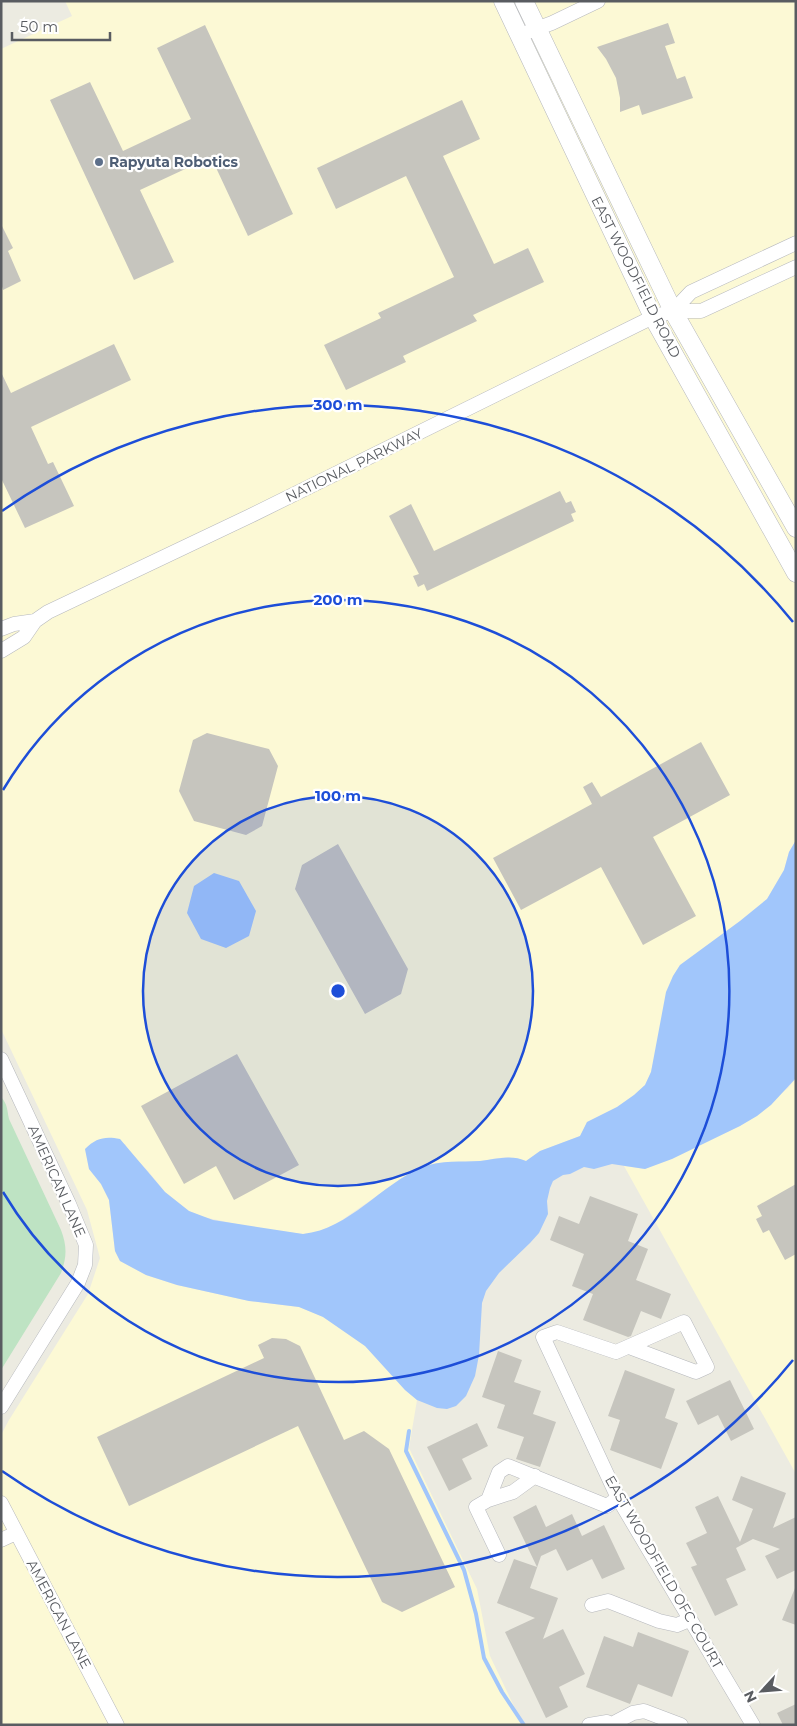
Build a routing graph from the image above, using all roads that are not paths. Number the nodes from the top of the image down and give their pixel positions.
1 (503, 1) edge
2 (524, 1) edge
3 (598, 1) edge
4 (537, 29) junction
5 (519, 36) junction
6 (796, 243) edge
7 (796, 267) edge
8 (673, 311) junction
9 (652, 317) junction
10 (796, 528) edge
11 (796, 573) edge
12 (35, 621) junction
13 (1, 629) edge
14 (1, 651) edge
15 (1, 1059) edge
16 (629, 1347) junction
17 (1, 1407) edge
18 (535, 1476) junction
19 (618, 1498) junction
20 (488, 1500) junction
21 (1, 1504) edge
22 (16, 1533) junction
23 (1, 1540) edge
24 (499, 1555) dead end
25 (592, 1605) dead end
26 (689, 1620) junction
27 (117, 1725) edge
28 (589, 1725) edge
29 (612, 1725) edge
30 (682, 1725) edge
31 (753, 1725) edge

1 - 5 street, EAST WOODFIELD ROAD
2 - 4 street, EAST WOODFIELD ROAD
3 - 4 street
4 - 5 street
4 - 8 street, EAST WOODFIELD ROAD
5 - 9 street, EAST WOODFIELD ROAD
6 - 8 street
7 - 8 street, NATIONAL PARKWAY
8 - 9 street, NATIONAL PARKWAY
8 - 10 street, EAST WOODFIELD ROAD
9 - 11 street, EAST WOODFIELD ROAD
9 - 12 street, NATIONAL PARKWAY
12 - 13 street, NATIONAL PARKWAY
12 - 14 street, NATIONAL PARKWAY
15 - 17 street, AMERICAN LANE
16 - 16 street, EAST WOODFIELD OFC COURT
16 - 19 street, EAST WOODFIELD OFC COURT
18 - 19 street
18 - 20 street
18 - 20 street
19 - 26 street, EAST WOODFIELD OFC COURT
20 - 24 street
21 - 22 street, AMERICAN LANE
22 - 23 street
22 - 27 street, AMERICAN LANE
25 - 26 street
26 - 31 street, EAST WOODFIELD OFC COURT
28 - 29 street
29 - 30 street

